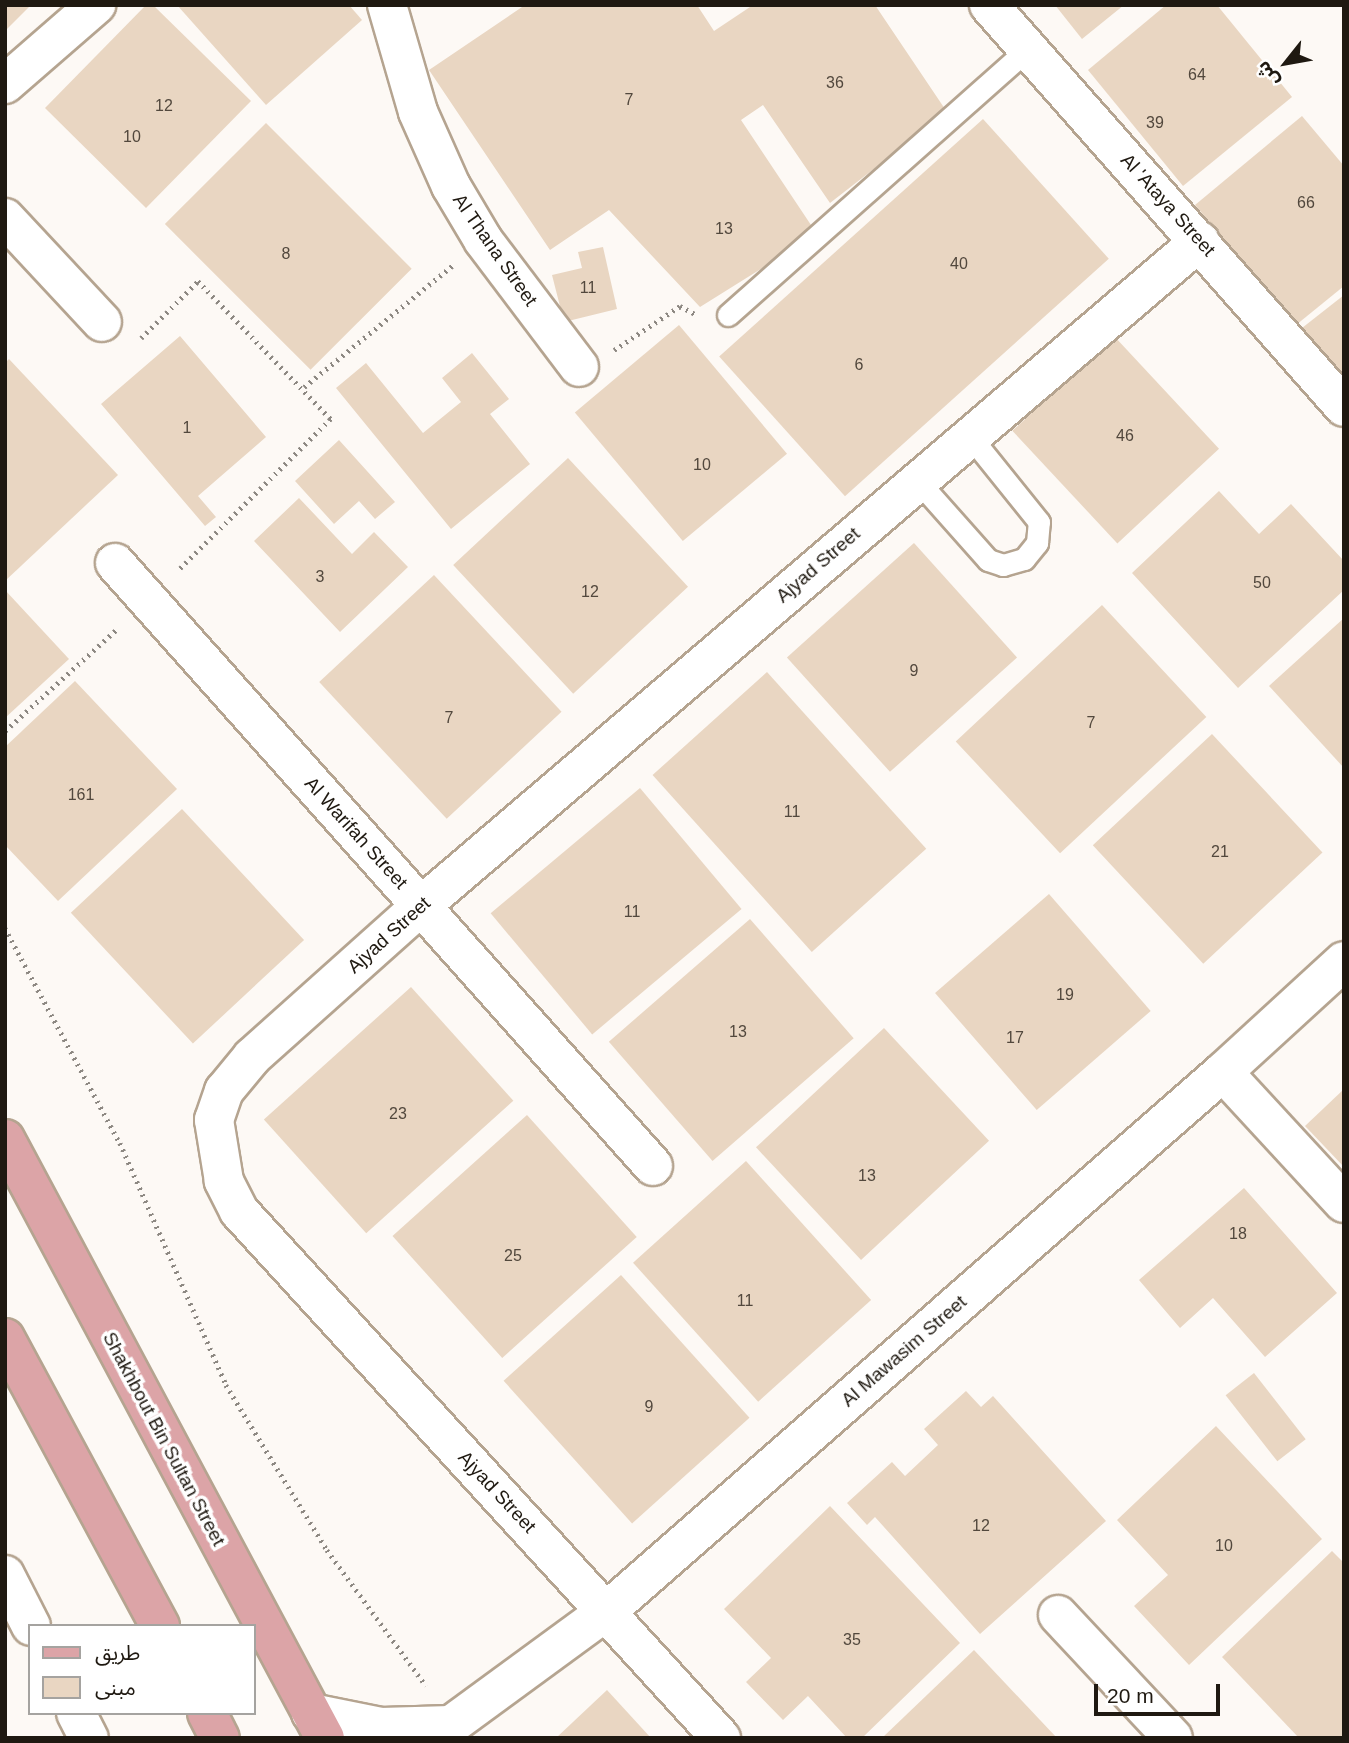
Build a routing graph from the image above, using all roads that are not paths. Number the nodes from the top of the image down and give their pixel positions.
1 (96, 5) edge
2 (387, 5) edge
3 (989, 5) edge
4 (1028, 49) junction
5 (5, 85) edge
6 (5, 218) edge
7 (1200, 241) junction
8 (728, 315) road end
9 (102, 322) road end
10 (579, 367) road end
11 (1344, 407) edge
12 (969, 435) junction
13 (917, 480) junction
14 (116, 563) dead end
15 (421, 906) junction
16 (1344, 961) edge
17 (1223, 1072) junction
18 (5, 1139) edge
19 (653, 1166) dead end
20 (1344, 1203) edge
21 (5, 1338) edge
22 (5, 1575) edge
23 (607, 1611) junction
24 (1058, 1615) dead end
25 (30, 1624) edge
26 (159, 1624) edge
27 (77, 1715) edge
28 (207, 1715) edge
29 (318, 1725) edge
30 (448, 1732) edge
31 (89, 1738) edge
32 (220, 1738) edge
33 (721, 1738) edge
34 (1173, 1738) edge

1 - 5 street
2 - 10 street, Al Thana Street
3 - 4 street, Al 'Ataya Street
4 - 7 street, Al 'Ataya Street
4 - 8 lane
6 - 9 street
7 - 11 street, Al 'Ataya Street
7 - 12 street, Ajyad Street
12 - 13 street, Ajyad Street
12 - 13 lane
13 - 15 street, Ajyad Street
14 - 15 street, Al Warifah Street
15 - 19 street, Al Warifah Street
15 - 23 street, Ajyad Street
16 - 17 street, Al Mawasim Street
17 - 20 street
17 - 23 street, Al Mawasim Street
18 - 29 main road, Shakhbout Bin Sultan Street
21 - 26 main road
22 - 25 street
23 - 30 street, Al Mawasim Street
23 - 33 street, Ajyad Street
24 - 34 street
27 - 31 street
28 - 32 main road
29 - 30 street

